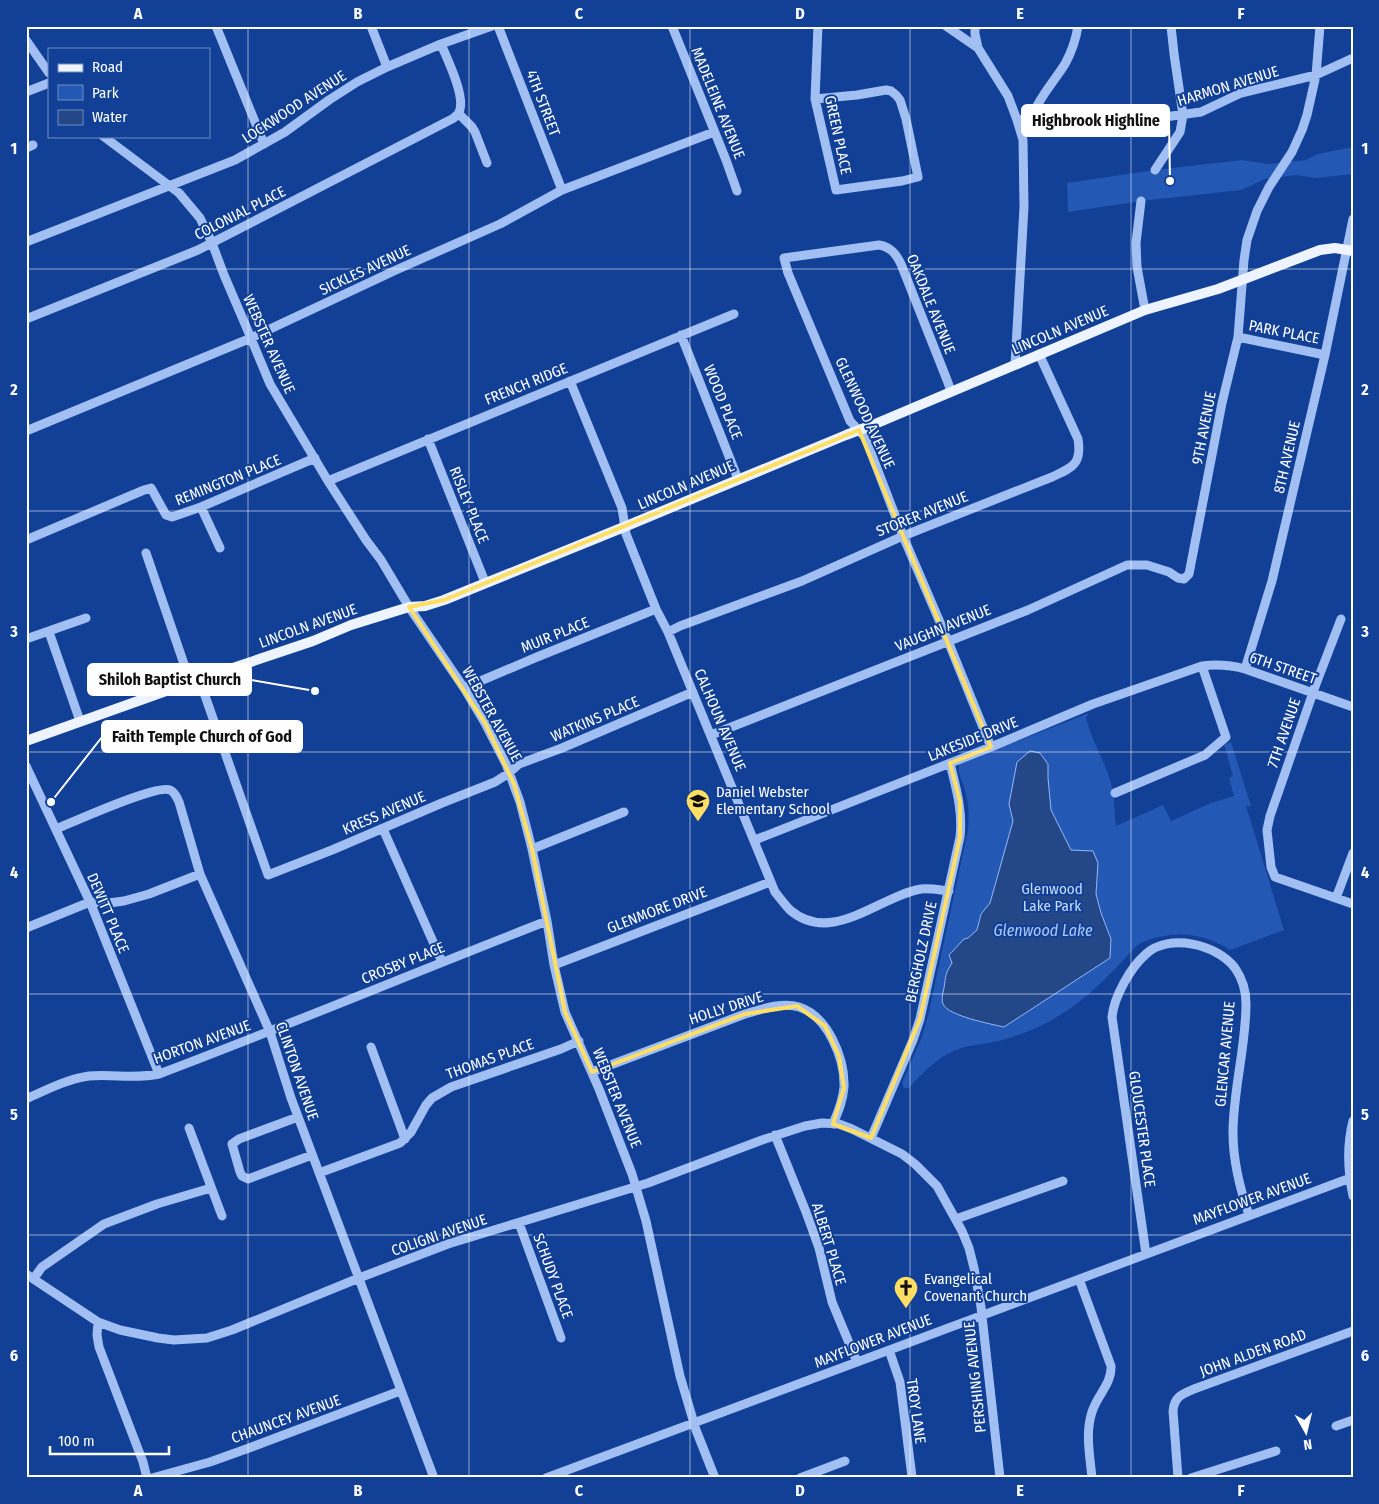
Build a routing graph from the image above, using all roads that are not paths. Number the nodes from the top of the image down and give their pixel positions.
1 (216, 26) edge
2 (371, 26) edge
3 (492, 26) edge
4 (498, 26) edge
5 (672, 26) edge
6 (818, 26) edge
7 (946, 26) edge
8 (975, 26) edge
9 (1078, 26) edge
10 (1171, 26) edge
11 (1320, 26) edge
12 (26, 40) edge
13 (441, 44) junction
14 (978, 48) junction
15 (1353, 58) edge
16 (387, 67) junction
17 (48, 72) edge
18 (1316, 75) junction
19 (48, 83) edge
20 (26, 92) edge
21 (815, 99) junction
22 (458, 114) junction
23 (1183, 115) junction
24 (1030, 118) junction
25 (1018, 120) junction
26 (714, 132) junction
27 (105, 138) edge
28 (264, 144) junction
29 (487, 163) dead end
30 (1155, 170) dead end
31 (170, 186) junction
32 (562, 190) junction
33 (737, 191) dead end
34 (1141, 201) dead end
35 (1353, 219) edge
36 (26, 242) edge
37 (212, 243) junction
38 (1349, 250) edge
39 (784, 258) joint
40 (1244, 280) junction
41 (1145, 310) junction
42 (734, 314) dead end
43 (26, 318) edge
44 (681, 335) junction
45 (1238, 337) junction
46 (251, 338) junction
47 (1039, 354) junction
48 (1325, 354) junction
49 (1015, 365) junction
50 (570, 381) junction
51 (950, 391) junction
52 (859, 430) junction
53 (26, 431) edge
54 (428, 439) junction
55 (315, 458) junction
56 (738, 479) junction
57 (328, 481) junction
58 (201, 507) junction
59 (624, 527) junction
60 (903, 536) junction
61 (26, 540) edge
62 (220, 548) dead end
63 (146, 553) dead end
64 (1184, 579) joint
65 (485, 582) junction
66 (409, 607) junction
67 (656, 609) junction
68 (86, 618) dead end
69 (1341, 619) dead end
70 (49, 632) junction
71 (668, 632) junction
72 (26, 639) edge
73 (948, 642) junction
74 (1202, 666) junction
75 (1244, 669) junction
76 (194, 681) junction
77 (464, 688) junction
78 (693, 692) junction
79 (1313, 693) junction
80 (1353, 706) edge
81 (80, 721) junction
82 (711, 735) junction
83 (26, 741) edge
84 (991, 747) junction
85 (950, 763) junction
86 (26, 766) edge
87 (509, 773) junction
88 (1115, 793) dead end
89 (624, 812) dead end
90 (384, 828) junction
91 (56, 829) junction
92 (755, 840) junction
93 (532, 849) junction
94 (1353, 852) edge
95 (200, 874) junction
96 (770, 882) junction
97 (949, 891) junction
98 (1336, 898) junction
99 (90, 902) junction
100 (1353, 904) edge
101 (547, 921) junction
102 (26, 928) edge
103 (442, 962) junction
104 (554, 965) junction
105 (1113, 1008) joint
106 (270, 1032) junction
107 (579, 1041) junction
108 (371, 1047) dead end
109 (592, 1072) junction
110 (159, 1074) junction
111 (26, 1099) edge
112 (298, 1117) junction
113 (1353, 1121) edge
114 (833, 1124) junction
115 (188, 1128) dead end
116 (774, 1135) junction
117 (871, 1138) junction
118 (405, 1139) junction
119 (312, 1155) junction
120 (319, 1173) junction
121 (1351, 1178) edge
122 (1063, 1181) dead end
123 (636, 1187) junction
124 (211, 1188) junction
125 (1353, 1196) edge
126 (1249, 1215) junction
127 (222, 1216) dead end
128 (956, 1219) junction
129 (519, 1223) junction
130 (1146, 1254) junction
131 (30, 1276) edge
132 (359, 1278) junction
133 (1080, 1279) junction
134 (982, 1315) junction
135 (98, 1322) junction
136 (1353, 1331) edge
137 (561, 1338) dead end
138 (889, 1350) junction
139 (858, 1362) junction
140 (400, 1391) junction
141 (1353, 1420) edge
142 (694, 1422) junction
143 (1336, 1426) dead end
144 (1276, 1451) dead end
145 (845, 1461) dead end
146 (1092, 1475) edge
147 (550, 1477) edge
148 (912, 1477) edge
149 (147, 1478) edge
150 (152, 1478) edge
151 (434, 1478) edge
152 (715, 1478) edge
153 (800, 1478) edge
154 (1000, 1478) edge
155 (1178, 1478) edge
156 (1191, 1478) edge

1 - 28 street
2 - 16 street
3 - 13 street, LOCKWOOD AVENUE
4 - 32 street, 4TH STREET
5 - 26 street, MADELEINE AVENUE
6 - 21 street, GREEN PLACE
7 - 14 street
8 - 14 street
9 - 24 street
10 - 23 street
11 - 18 street, 9TH AVENUE
12 - 17 street
13 - 16 street, LOCKWOOD AVENUE
13 - 22 street
14 - 25 street
15 - 18 street, HARMON AVENUE
16 - 28 street, LOCKWOOD AVENUE
18 - 23 street, HARMON AVENUE
18 - 40 street, 9TH AVENUE
19 - 20 street
21 - 21 street, GREEN PLACE
22 - 29 street
22 - 37 street, COLONIAL PLACE
23 - 24 street, HARMON AVENUE
23 - 30 street
24 - 25 street, HARMON AVENUE
25 - 49 street
26 - 32 street, SICKLES AVENUE
26 - 33 street, MADELEINE AVENUE
27 - 31 street, WEBSTER AVENUE
28 - 31 street, LOCKWOOD AVENUE
31 - 36 street, LOCKWOOD AVENUE
31 - 37 street, WEBSTER AVENUE
32 - 46 street, SICKLES AVENUE
34 - 41 street
35 - 38 street, 8TH AVENUE
37 - 43 street, COLONIAL PLACE
37 - 46 street, WEBSTER AVENUE
38 - 40 main road, LINCOLN AVENUE
38 - 48 street, 8TH AVENUE
39 - 51 street, OAKDALE AVENUE
39 - 52 street, GLENWOOD AVENUE
40 - 41 main road, LINCOLN AVENUE
40 - 45 street, 9TH AVENUE
41 - 47 main road, LINCOLN AVENUE
42 - 44 street, FRENCH RIDGE
44 - 50 street, FRENCH RIDGE
44 - 56 street, WOOD PLACE
45 - 48 street, PARK PLACE
45 - 64 street, 9TH AVENUE
46 - 53 street, SICKLES AVENUE
46 - 55 street, WEBSTER AVENUE
47 - 49 main road, LINCOLN AVENUE
47 - 60 street, STORER AVENUE
48 - 75 street, 8TH AVENUE
49 - 51 main road, LINCOLN AVENUE
50 - 54 street, FRENCH RIDGE
50 - 59 street, CALHOUN AVENUE
51 - 52 main road, LINCOLN AVENUE
52 - 56 main road, LINCOLN AVENUE
52 - 60 street, GLENWOOD AVENUE
54 - 57 street, FRENCH RIDGE
54 - 65 street, RISLEY PLACE
55 - 57 street, WEBSTER AVENUE
55 - 58 street, REMINGTON PLACE
56 - 59 main road, LINCOLN AVENUE
57 - 66 street, WEBSTER AVENUE
58 - 61 street, REMINGTON PLACE
58 - 62 street
59 - 65 main road, LINCOLN AVENUE
59 - 67 street, CALHOUN AVENUE
60 - 71 street, STORER AVENUE
60 - 73 street, GLENWOOD AVENUE
63 - 76 street
64 - 73 street, VAUGHN AVENUE
65 - 66 main road, LINCOLN AVENUE
66 - 76 main road, LINCOLN AVENUE
66 - 77 street, WEBSTER AVENUE
67 - 71 street, CALHOUN AVENUE
67 - 77 street, MUIR PLACE
68 - 70 street
69 - 79 street, 7TH AVENUE
70 - 72 street
70 - 81 street
71 - 78 street, CALHOUN AVENUE
73 - 82 street, VAUGHN AVENUE
73 - 84 street, GLENWOOD AVENUE
74 - 75 street, 6TH STREET
74 - 84 street, LAKESIDE DRIVE
74 - 88 street
75 - 79 street, 6TH STREET
76 - 81 main road, LINCOLN AVENUE
76 - 90 street, KRESS AVENUE
77 - 87 street, WEBSTER AVENUE
78 - 82 street, CALHOUN AVENUE
78 - 87 street, WATKINS PLACE
79 - 80 street, 6TH STREET
79 - 98 street, 7TH AVENUE
81 - 83 main road, LINCOLN AVENUE
82 - 92 street, CALHOUN AVENUE
84 - 85 street, LAKESIDE DRIVE
85 - 92 street, LAKESIDE DRIVE
85 - 97 street, BERGHOLZ DRIVE
86 - 91 street, DEWITT PLACE
87 - 90 street, KRESS AVENUE
87 - 93 street, WEBSTER AVENUE
89 - 93 street
90 - 103 street
91 - 95 street, CLINTON AVENUE
91 - 99 street, DEWITT PLACE
92 - 96 street, CALHOUN AVENUE
93 - 101 street, WEBSTER AVENUE
94 - 98 street
95 - 99 street
95 - 106 street, CLINTON AVENUE
96 - 97 street, CALHOUN AVENUE
96 - 104 street, GLENMORE DRIVE
97 - 117 street, BERGHOLZ DRIVE
98 - 100 street
99 - 102 street
99 - 110 street, DEWITT PLACE
101 - 103 street, CROSBY PLACE
101 - 104 street, WEBSTER AVENUE
103 - 106 street, CROSBY PLACE
104 - 107 street, WEBSTER AVENUE
105 - 126 street, GLENCAR AVENUE
105 - 130 street, GLOUCESTER PLACE
106 - 110 street, HORTON AVENUE
106 - 112 street, CLINTON AVENUE
107 - 109 street, WEBSTER AVENUE
107 - 118 street, THOMAS PLACE
108 - 118 street
109 - 114 street, HOLLY DRIVE
109 - 123 street, WEBSTER AVENUE
110 - 111 street, HORTON AVENUE
112 - 119 street, CLINTON AVENUE
112 - 119 street
113 - 121 street
114 - 116 street, COLIGNI AVENUE
114 - 117 street, COLIGNI AVENUE
115 - 124 street
116 - 123 street, COLIGNI AVENUE
116 - 139 street, ALBERT PLACE
117 - 128 street, PERSHING AVENUE
118 - 120 street
119 - 120 street, CLINTON AVENUE
120 - 132 street, CLINTON AVENUE
121 - 125 street
121 - 126 street, MAYFLOWER AVENUE
122 - 128 street
123 - 129 street, COLIGNI AVENUE
123 - 142 street, WEBSTER AVENUE
124 - 127 street
124 - 131 street
126 - 130 street, MAYFLOWER AVENUE
128 - 134 street, PERSHING AVENUE
129 - 132 street, COLIGNI AVENUE
129 - 137 street, SCHUDY PLACE
130 - 133 street, MAYFLOWER AVENUE
131 - 135 street, COLIGNI AVENUE
132 - 135 street, COLIGNI AVENUE
132 - 140 street, CLINTON AVENUE
133 - 134 street, MAYFLOWER AVENUE
133 - 146 street
134 - 138 street, MAYFLOWER AVENUE
134 - 154 street, PERSHING AVENUE
135 - 149 street
136 - 155 street, JOHN ALDEN ROAD
138 - 139 street, MAYFLOWER AVENUE
138 - 148 street, TROY LANE
139 - 142 street, MAYFLOWER AVENUE
140 - 150 street, CHAUNCEY AVENUE
140 - 151 street, CLINTON AVENUE
141 - 143 street
142 - 147 street, MAYFLOWER AVENUE
142 - 152 street, WEBSTER AVENUE
144 - 156 street
145 - 153 street

